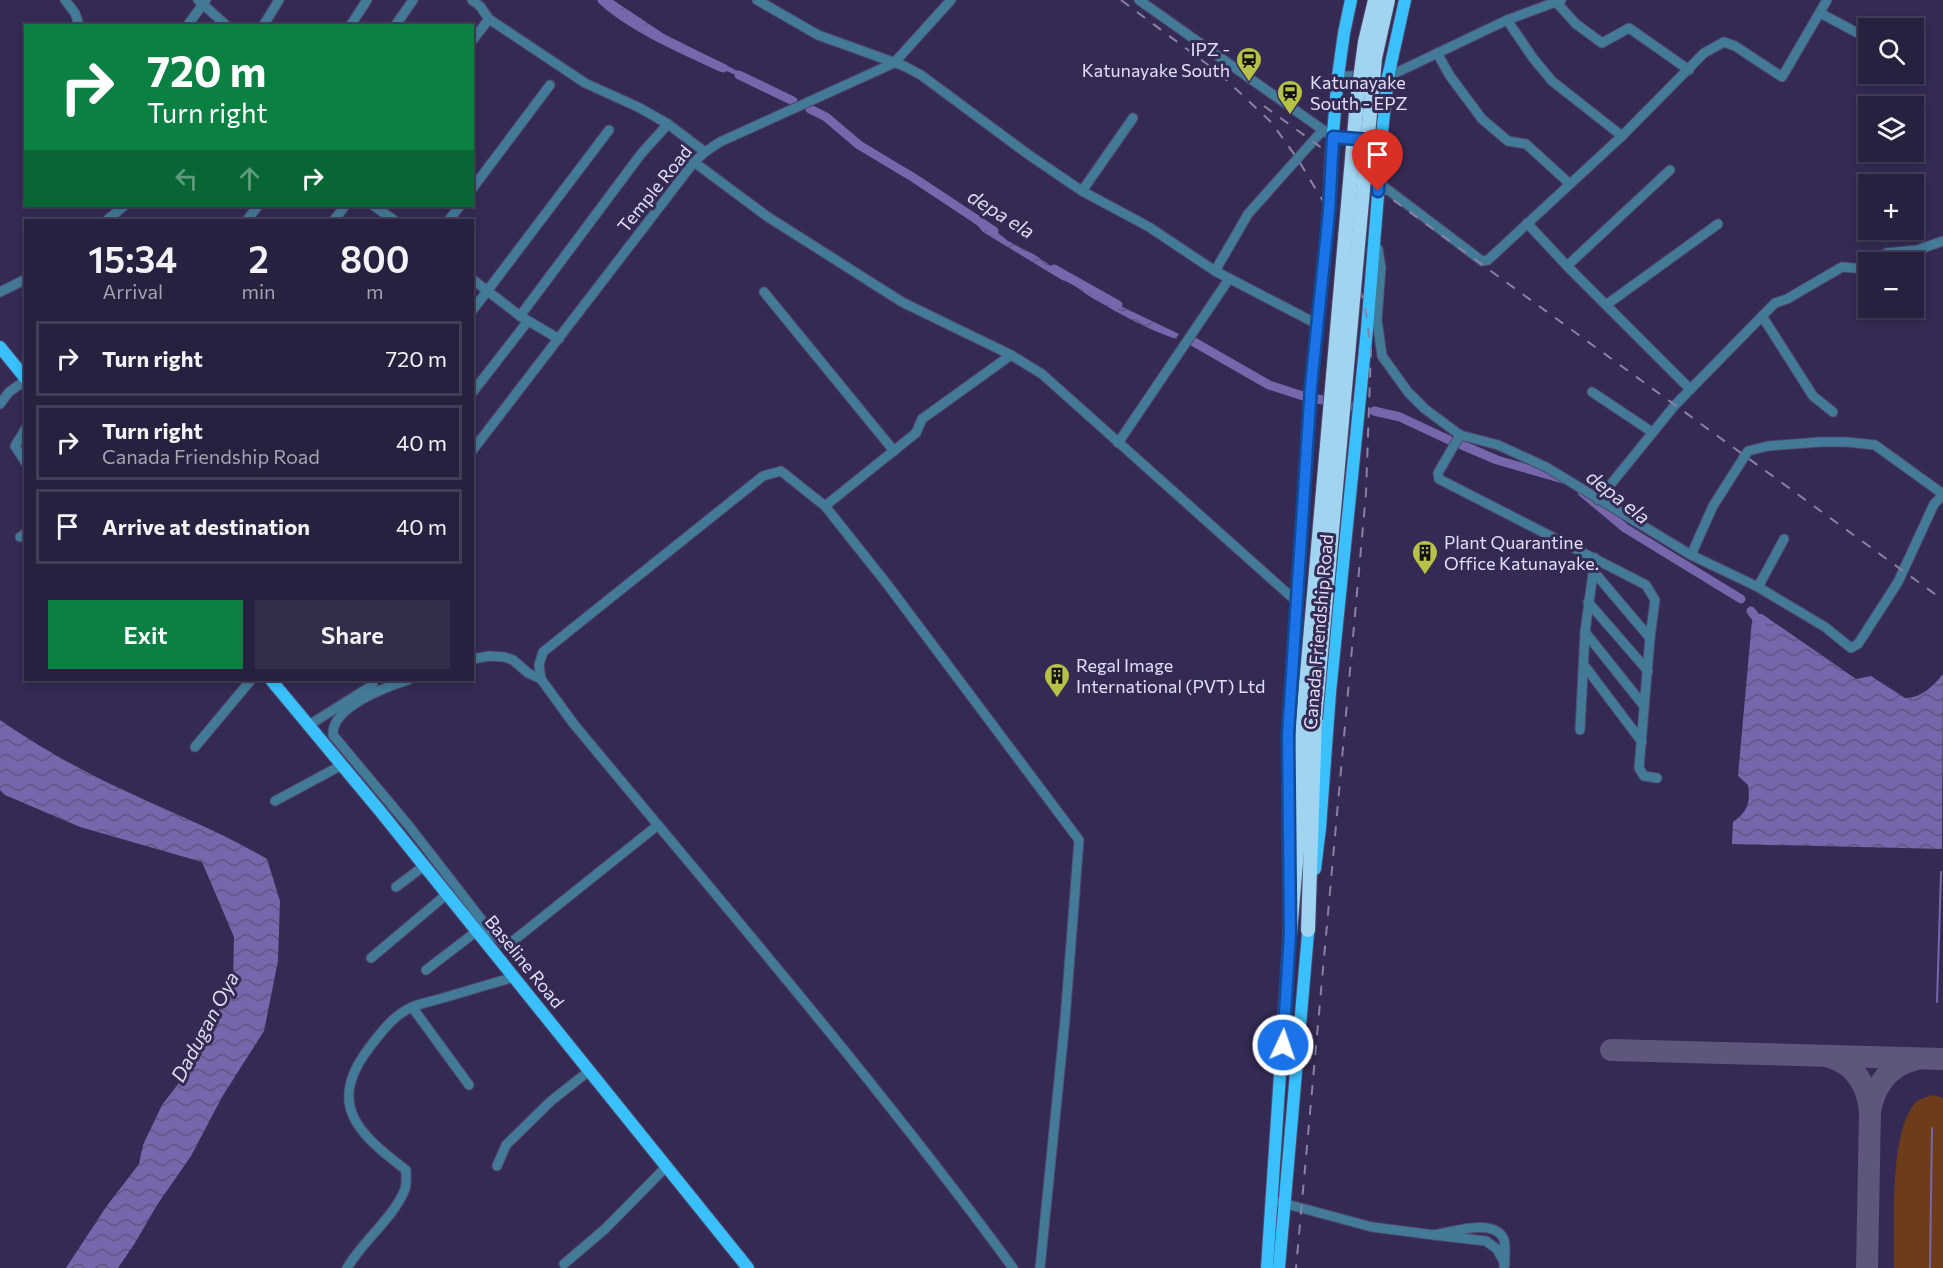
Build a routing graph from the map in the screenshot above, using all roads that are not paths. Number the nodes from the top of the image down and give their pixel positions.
1 (64, 0) edge
2 (279, 0) edge
3 (367, 0) edge
4 (413, 0) edge
5 (472, 0) edge
6 (757, 0) edge
7 (951, 0) edge
8 (1139, 0) edge
9 (1351, 0) edge
10 (1375, 0) edge
11 (1388, 0) edge
12 (1405, 0) edge
13 (1827, 0) edge
14 (1559, 1) edge
15 (203, 2) edge
16 (1820, 13) junction
17 (489, 19) junction
18 (1507, 20) junction
19 (78, 22) dead end
20 (188, 24) edge
21 (225, 24) edge
22 (264, 24) edge
23 (351, 24) edge
24 (396, 24) edge
25 (1858, 33) edge
26 (474, 38) edge
27 (1437, 53) junction
28 (894, 63) junction
29 (1689, 70) junction
30 (1338, 76) junction
31 (1388, 77) junction
32 (550, 85) dead end
33 (1133, 118) dead end
34 (668, 124) junction
35 (609, 130) dead end
36 (1328, 134) junction
37 (1622, 136) junction
38 (1381, 141) junction
39 (705, 152) junction
40 (694, 162) junction
41 (1670, 170) dead end
42 (1379, 183) junction
43 (1570, 184) junction
44 (474, 186) edge
45 (1082, 190) junction
46 (120, 207) edge
47 (257, 207) edge
48 (344, 207) edge
49 (375, 207) edge
50 (459, 207) edge
51 (108, 219) edge
52 (248, 219) edge
53 (335, 219) edge
54 (393, 219) edge
55 (450, 219) edge
56 (1527, 223) junction
57 (1718, 224) dead end
58 (1943, 241) edge
59 (1374, 244) junction
60 (1902, 252) edge
61 (1567, 267) junction
62 (1858, 268) edge
63 (1215, 271) junction
64 (1229, 279) junction
65 (24, 280) edge
66 (474, 280) edge
67 (488, 291) junction
68 (764, 291) dead end
69 (0, 292) edge
70 (1606, 305) junction
71 (474, 308) edge
72 (1762, 316) junction
73 (524, 318) junction
74 (1319, 325) junction
75 (559, 339) junction
76 (0, 347) edge
77 (1011, 355) junction
78 (24, 377) edge
79 (24, 381) edge
80 (1690, 389) junction
81 (474, 390) edge
82 (1592, 392) dead end
83 (0, 404) edge
84 (1833, 412) dead end
85 (24, 431) edge
86 (1652, 432) junction
87 (1460, 435) junction
88 (1118, 443) junction
89 (474, 448) edge
90 (894, 451) junction
91 (24, 460) edge
92 (1943, 494) edge
93 (1598, 500) junction
94 (825, 506) junction
95 (1784, 538) dead end
96 (1691, 555) junction
97 (1595, 558) junction
98 (1594, 572) junction
99 (1758, 587) junction
100 (1296, 601) junction
101 (1588, 602) junction
102 (1585, 632) junction
103 (1650, 638) junction
104 (474, 660) edge
105 (1584, 665) junction
106 (1648, 671) junction
107 (541, 679) junction
108 (250, 681) edge
109 (272, 681) edge
110 (387, 681) edge
111 (405, 681) edge
112 (1644, 706) junction
113 (1309, 719) junction
114 (309, 725) junction
115 (1580, 730) dead end
116 (1641, 742) junction
117 (195, 747) dead end
118 (342, 765) junction
119 (1657, 778) dead end
120 (275, 801) dead end
121 (658, 825) junction
122 (424, 866) junction
123 (396, 887) dead end
124 (447, 894) junction
125 (1308, 930) junction
126 (477, 931) junction
127 (1290, 933) junction
128 (371, 958) dead end
129 (426, 970) dead end
130 (514, 977) junction
131 (412, 1007) junction
132 (589, 1071) junction
133 (469, 1085) dead end
134 (497, 1166) dead end
135 (666, 1167) junction
136 (1279, 1202) junction
137 (1434, 1235) junction
138 (564, 1264) dead end
139 (1504, 1266) edge
140 (347, 1268) edge
141 (748, 1268) edge
142 (1013, 1268) edge
143 (1040, 1268) edge
144 (1267, 1268) edge
145 (1279, 1268) edge

1 - 19 street
2 - 22 street
3 - 23 street
4 - 24 street
5 - 17 street
6 - 28 street
7 - 28 street, Temple Road
8 - 36 street
9 - 30 main road, Canada Friendship Road
10 - 113 highway, bridge
11 - 113 highway, bridge
12 - 31 main road, Canada Friendship Road
13 - 16 street
14 - 18 street
14 - 29 street
15 - 20 street
15 - 21 street
16 - 25 street
16 - 29 street
17 - 26 street
17 - 34 street
18 - 27 street
18 - 37 street
27 - 31 street
27 - 43 street
28 - 39 street, Temple Road
28 - 45 street
29 - 37 street
30 - 31 street
30 - 36 main road, Canada Friendship Road
31 - 38 main road, Canada Friendship Road
32 - 44 street
33 - 45 street
34 - 39 street
34 - 73 street
35 - 67 street
36 - 38 street
36 - 63 street
36 - 74 main road, Canada Friendship Road
37 - 43 street
38 - 42 main road, Canada Friendship Road
39 - 40 street, Temple Road
40 - 75 street, Temple Road
40 - 77 street
41 - 61 street
42 - 56 street
42 - 59 main road, Canada Friendship Road
43 - 56 street
45 - 63 street
46 - 51 street
47 - 52 street
48 - 53 street
49 - 54 street
50 - 55 street
56 - 61 street
57 - 70 street
58 - 60 street
59 - 87 street
59 - 125 main road, Canada Friendship Road
61 - 70 street
62 - 72 street
63 - 64 street
64 - 74 street
64 - 88 street
65 - 69 street
66 - 67 street
67 - 71 street
67 - 73 street
68 - 90 street
70 - 80 street
72 - 80 street
72 - 84 street
73 - 75 street
73 - 81 street
74 - 100 main road, Canada Friendship Road
75 - 89 street, Temple Road
76 - 78 main road
77 - 88 street
77 - 90 street
79 - 83 street
80 - 86 street
82 - 86 street
85 - 91 street
86 - 93 street
87 - 93 street
87 - 97 street
88 - 100 street
90 - 94 street
92 - 96 street
92 - 99 street
93 - 96 street
94 - 107 street
94 - 143 street
95 - 99 street
96 - 99 street
97 - 98 street
97 - 103 street
98 - 101 street
98 - 103 street
100 - 127 main road, Canada Friendship Road
101 - 102 street
101 - 106 street
102 - 105 street
102 - 112 street
103 - 106 street
104 - 107 street
105 - 115 street
105 - 116 street
106 - 112 street
107 - 121 street
108 - 117 street
109 - 114 main road, Baseline Road
110 - 114 street
111 - 121 street
112 - 116 street
113 - 125 highway
113 - 127 highway
114 - 118 main road, Baseline Road
116 - 119 street
118 - 120 street
118 - 122 main road, Baseline Road
121 - 142 street
122 - 123 street
122 - 124 main road, Baseline Road
124 - 126 main road, Baseline Road
124 - 128 street
125 - 136 main road, Canada Friendship Road
126 - 129 street
126 - 130 main road, Baseline Road
127 - 136 main road, Canada Friendship Road
130 - 131 street
130 - 132 main road, Baseline Road
131 - 133 street
131 - 140 street
132 - 134 street
132 - 135 main road, Baseline Road
135 - 138 street
135 - 141 main road, Baseline Road
136 - 137 street
136 - 144 main road, Canada Friendship Road
136 - 145 main road, Canada Friendship Road
137 - 139 street
137 - 139 street

